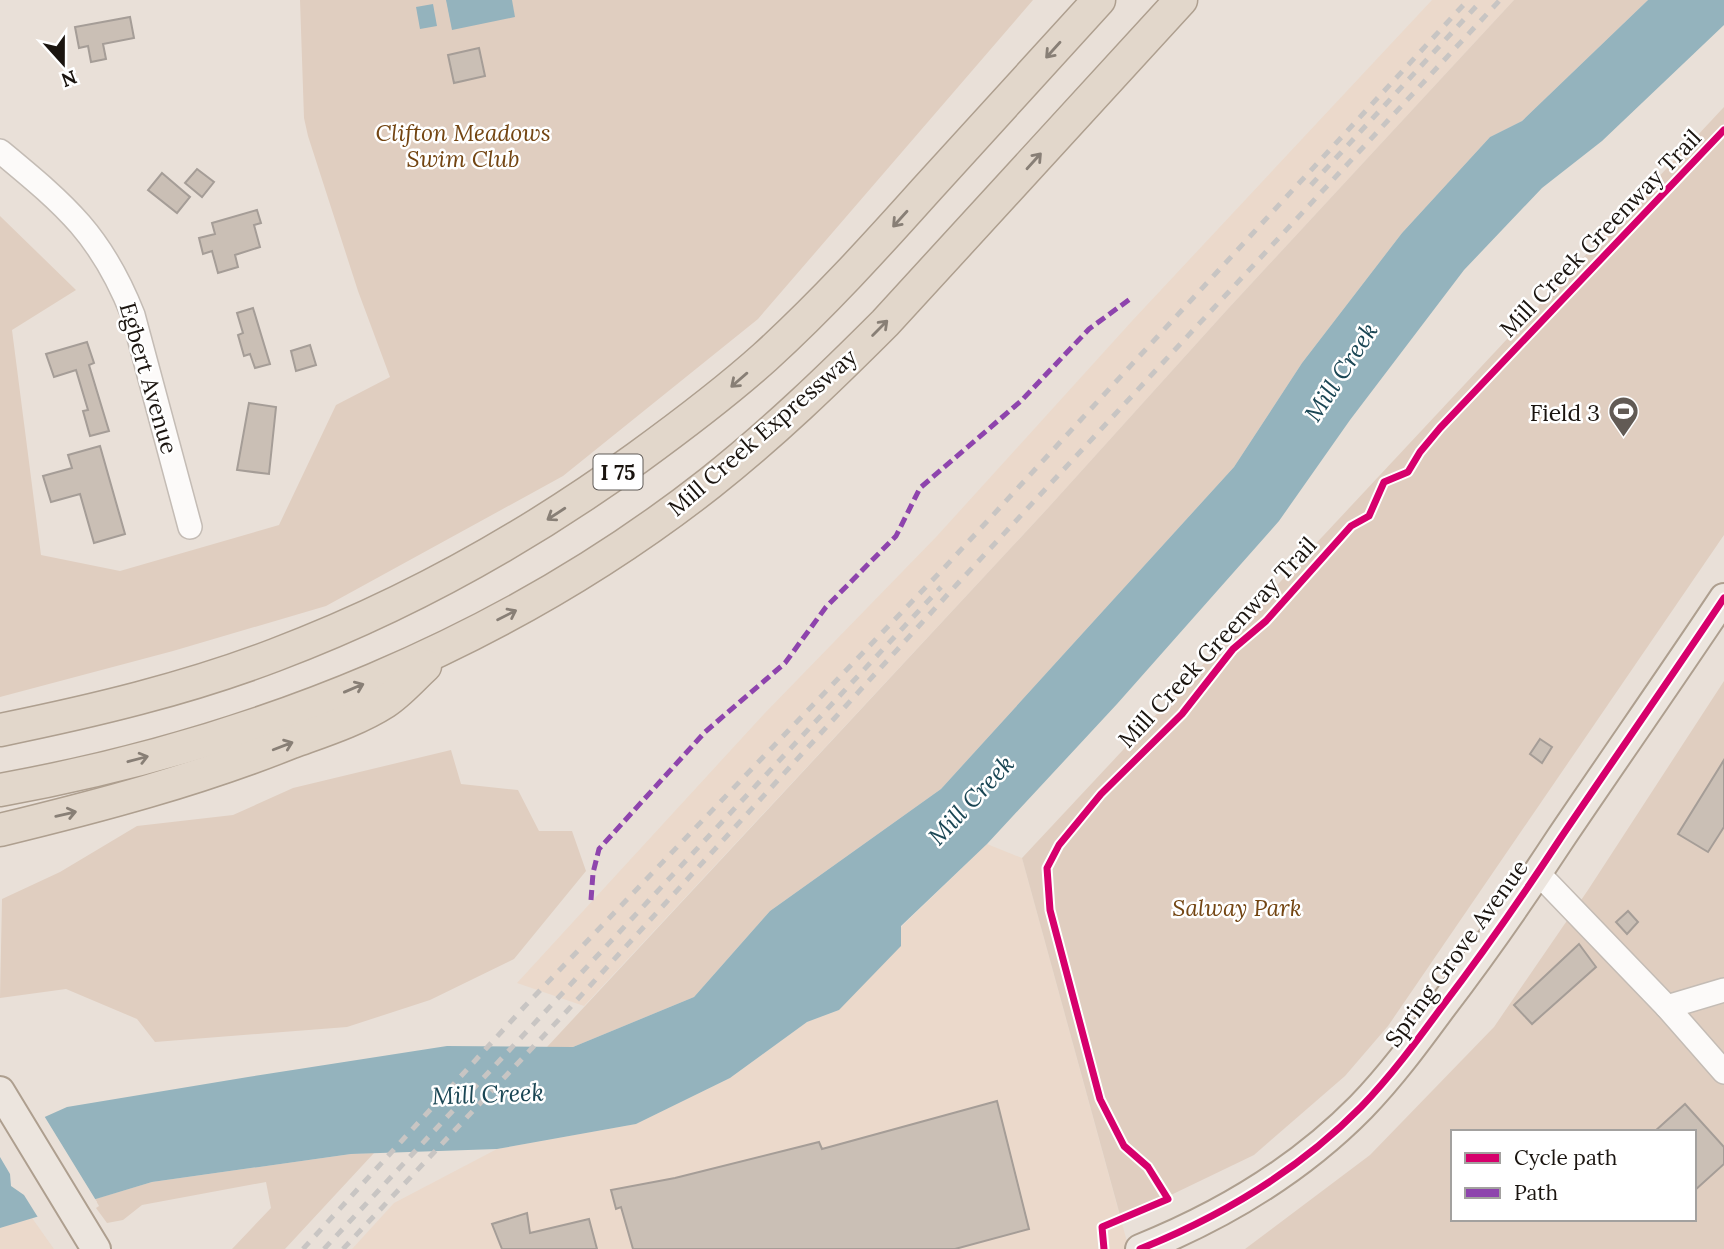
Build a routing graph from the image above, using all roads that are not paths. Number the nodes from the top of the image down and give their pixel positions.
1 (1099, 0) edge
2 (1181, 0) edge
3 (0, 151) edge
4 (190, 527) dead end
5 (1724, 598) edge
6 (446, 646) junction
7 (0, 730) edge
8 (0, 790) edge
9 (0, 830) edge
10 (1538, 873) junction
11 (1724, 990) edge
12 (1667, 1007) junction
13 (1724, 1072) edge
14 (7, 1101) edge
15 (96, 1249) edge
16 (1142, 1249) edge

1 -> 7 highway, I 75
6 -> 2 highway, Mill Creek Expressway / I 75
3 - 4 street, Egbert Avenue
5 - 10 main road, Spring Grove Avenue
8 -> 6 highway, Mill Creek Expressway / I 75
9 -> 6 highway
10 - 12 street
10 - 16 main road, Spring Grove Avenue
11 - 12 street
12 - 13 street
14 - 15 main road

